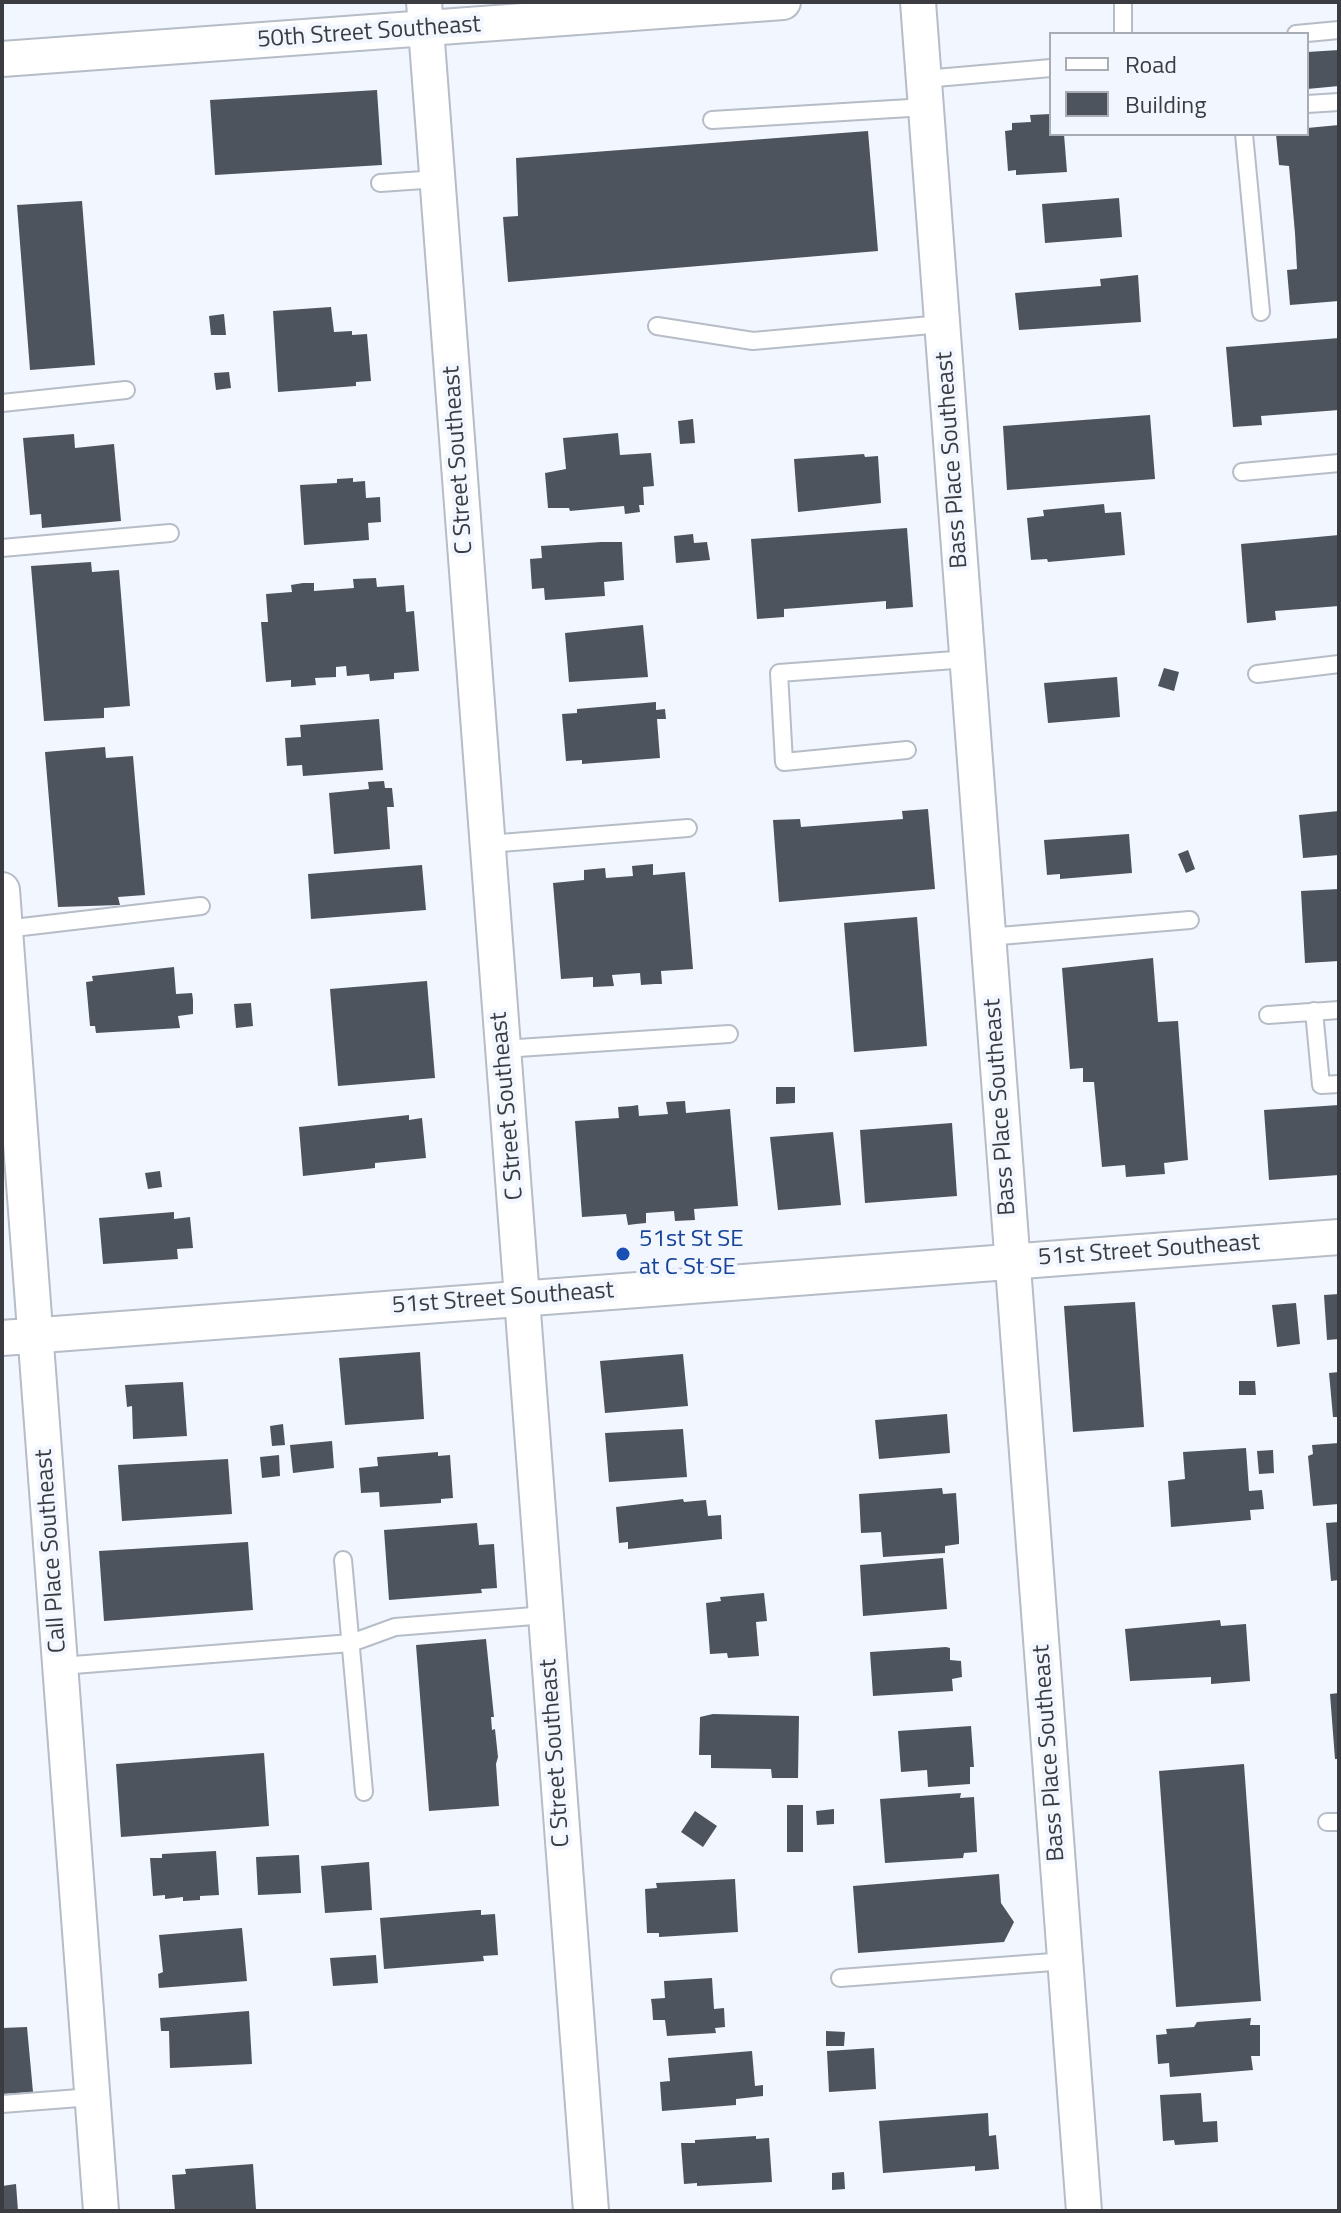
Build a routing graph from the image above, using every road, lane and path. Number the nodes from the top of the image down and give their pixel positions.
1 (783, 2) edge
2 (918, 2) edge
3 (1123, 2) edge
4 (425, 15) edge
5 (1339, 30) edge
6 (1123, 32) edge
7 (1309, 33) edge
8 (2, 59) edge
9 (1049, 68) edge
10 (925, 93) junction
11 (1339, 102) edge
12 (1309, 104) edge
13 (712, 120) dead end
14 (1244, 136) edge
15 (438, 179) junction
16 (380, 183) dead end
17 (1261, 312) dead end
18 (942, 324) junction
19 (657, 326) dead end
20 (126, 390) dead end
21 (2, 403) edge
22 (1339, 463) edge
23 (1242, 472) dead end
24 (170, 533) dead end
25 (2, 548) edge
26 (968, 659) junction
27 (1339, 664) edge
28 (1257, 674) dead end
29 (907, 750) dead end
30 (688, 828) dead end
31 (488, 844) junction
32 (2, 890) edge
33 (201, 906) dead end
34 (1190, 920) dead end
35 (5, 929) junction
36 (988, 937) junction
37 (1339, 1010) edge
38 (1314, 1011) junction
39 (1268, 1015) dead end
40 (729, 1034) dead end
41 (503, 1049) junction
42 (1339, 1084) edge
43 (1339, 1237) edge
44 (1013, 1261) junction
45 (524, 1297) junction
46 (37, 1335) junction
47 (2, 1338) edge
48 (343, 1560) dead end
49 (546, 1615) junction
50 (351, 1643) junction
51 (61, 1666) junction
52 (364, 1792) dead end
53 (1066, 1961) junction
54 (840, 1978) dead end
55 (92, 2097) junction
56 (2, 2104) edge
57 (101, 2211) edge
58 (591, 2211) edge
59 (1084, 2211) edge

1 - 4 street, 50th Street Southeast
2 - 10 street, Bass Place Southeast
3 - 6 lane
4 - 8 street, 50th Street Southeast
4 - 15 street, C Street Southeast
5 - 7 lane
9 - 10 lane
10 - 13 lane
10 - 18 street, Bass Place Southeast
11 - 12 lane
14 - 17 lane
15 - 16 lane
15 - 31 street, C Street Southeast
18 - 19 lane
18 - 26 street, Bass Place Southeast
20 - 21 lane
22 - 23 lane
24 - 25 lane
26 - 29 lane
26 - 36 street, Bass Place Southeast
27 - 28 lane
30 - 31 lane
31 - 41 street, C Street Southeast
32 - 35 street, Call Place Southeast
33 - 35 lane
34 - 36 lane
35 - 46 street, Call Place Southeast
36 - 44 street, Bass Place Southeast
37 - 38 lane
38 - 39 lane
38 - 42 lane
40 - 41 lane
41 - 45 street, C Street Southeast
43 - 44 street, 51st Street Southeast
44 - 45 street, 51st Street Southeast
44 - 53 street, Bass Place Southeast
45 - 46 street, 51st Street Southeast
45 - 49 street, C Street Southeast
46 - 47 street, 51st Street Southeast
46 - 51 street, Call Place Southeast
48 - 50 lane
49 - 50 lane
49 - 58 street, C Street Southeast
50 - 51 lane
50 - 52 lane
51 - 55 street, Call Place Southeast
53 - 54 lane
53 - 59 street, Bass Place Southeast
55 - 56 lane
55 - 57 street, Call Place Southeast

